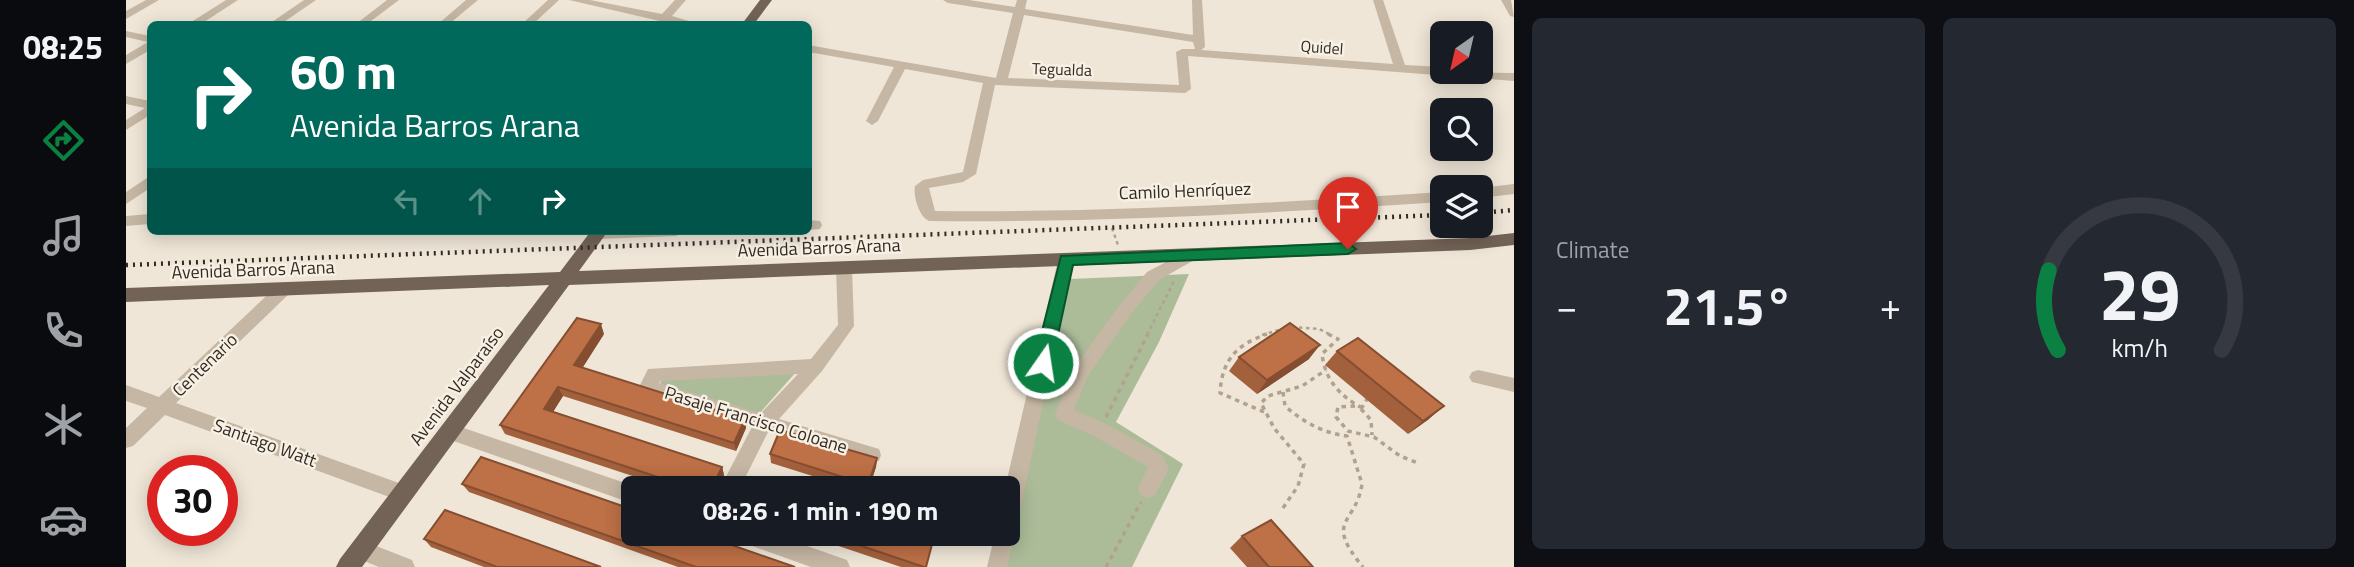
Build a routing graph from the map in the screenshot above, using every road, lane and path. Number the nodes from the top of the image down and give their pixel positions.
1 (154, 0) edge
2 (233, 0) edge
3 (311, 0) edge
4 (394, 0) edge
5 (473, 0) edge
6 (554, 0) edge
7 (574, 0) edge
8 (637, 0) edge
9 (681, 0) edge
10 (766, 0) edge
11 (948, 0) edge
12 (1197, 0) edge
13 (1378, 0) edge
14 (1506, 0) edge
15 (1021, 6) edge
16 (626, 11) junction
17 (1514, 14) edge
18 (126, 16) edge
19 (664, 19) junction
20 (199, 21) edge
21 (279, 21) edge
22 (364, 21) edge
23 (447, 21) edge
24 (530, 21) edge
25 (676, 21) edge
26 (750, 21) edge
27 (126, 34) edge
28 (1198, 38) junction
29 (147, 39) edge
30 (147, 47) edge
31 (812, 49) edge
32 (1182, 52) joint
33 (1199, 53) junction
34 (126, 60) edge
35 (901, 65) junction
36 (1400, 68) junction
37 (1430, 70) edge
38 (1493, 75) edge
39 (1514, 77) edge
40 (996, 81) junction
41 (126, 100) edge
42 (147, 107) edge
43 (147, 110) edge
44 (872, 121) dead end
45 (126, 126) edge
46 (147, 183) edge
47 (1514, 189) edge
48 (1493, 191) edge
49 (1430, 198) edge
50 (126, 199) edge
51 (147, 219) edge
52 (126, 221) edge
53 (1111, 225) dead end
54 (597, 235) edge
55 (1514, 239) edge
56 (1191, 255) junction
57 (1123, 257) junction
58 (1066, 260) junction
59 (844, 268) junction
60 (563, 279) junction
61 (284, 289) junction
62 (126, 295) edge
63 (816, 366) junction
64 (1327, 369) junction
65 (1478, 377) dead end
66 (1514, 385) edge
67 (126, 393) edge
68 (1283, 393) junction
69 (1367, 399) dead end
70 (162, 406) junction
71 (1361, 409) junction
72 (1264, 412) junction
73 (764, 422) junction
74 (1100, 430) junction
75 (449, 431) junction
76 (1348, 434) junction
77 (1372, 435) junction
78 (126, 440) edge
79 (872, 455) edge
80 (1418, 463) dead end
81 (736, 476) edge
82 (1018, 476) edge
83 (1148, 489) joint
84 (621, 491) edge
85 (403, 493) junction
86 (1283, 508) dead end
87 (779, 546) edge
88 (1002, 546) edge
89 (355, 559) edge
90 (405, 567) edge
91 (839, 567) edge
92 (997, 567) edge
93 (1106, 567) edge
94 (1363, 567) edge

1 - 18 street
2 - 20 street
3 - 21 street
4 - 22 street
5 - 23 street
6 - 24 street
7 - 16 street
8 - 16 street
9 - 19 street
10 - 26 main road
11 - 15 street
12 - 28 street
13 - 36 street
14 - 17 street
15 - 28 street
15 - 40 street
16 - 19 street
19 - 25 street
27 - 29 street
28 - 33 street
30 - 34 street
31 - 35 street, Tegualda
32 - 33 street, Quidel
32 - 40 street, Tegualda
33 - 36 street, Quidel
35 - 40 street, Tegualda
35 - 44 street
36 - 37 street, Quidel
38 - 39 street
40 - 49 street, Camilo Henríquez
41 - 42 street
43 - 45 street
46 - 50 street
47 - 48 street
51 - 52 street
53 - 57 path
54 - 60 main road, Avenida Valparaíso
55 - 56 main road, Avenida Barros Arana
56 - 57 main road, Avenida Barros Arana
56 - 74 path
56 - 74 street
57 - 58 main road, Avenida Barros Arana
58 - 59 main road, Avenida Barros Arana
58 - 82 street
59 - 60 main road, Avenida Barros Arana
59 - 63 street
60 - 61 main road, Avenida Barros Arana
60 - 75 main road, Avenida Valparaíso
61 - 62 main road, Avenida Barros Arana
61 - 70 street, Centenario
63 - 73 street
63 - 73 street, Pasaje Francisco Coloane
64 - 68 path
64 - 71 path
64 - 72 path
65 - 66 street
67 - 70 street, Santiago Watt
68 - 72 path
68 - 76 path
69 - 71 path
70 - 78 street, Centenario
70 - 85 street, Santiago Watt
71 - 76 path
71 - 77 path
72 - 86 path
73 - 79 street, Pasaje Francisco Coloane
73 - 81 street
74 - 83 street
75 - 84 street
75 - 85 main road, Avenida Valparaíso
76 - 77 path
76 - 94 path
77 - 80 path
83 - 93 path
85 - 89 main road, Avenida Valparaíso
87 - 91 street
88 - 92 street
89 - 90 street

